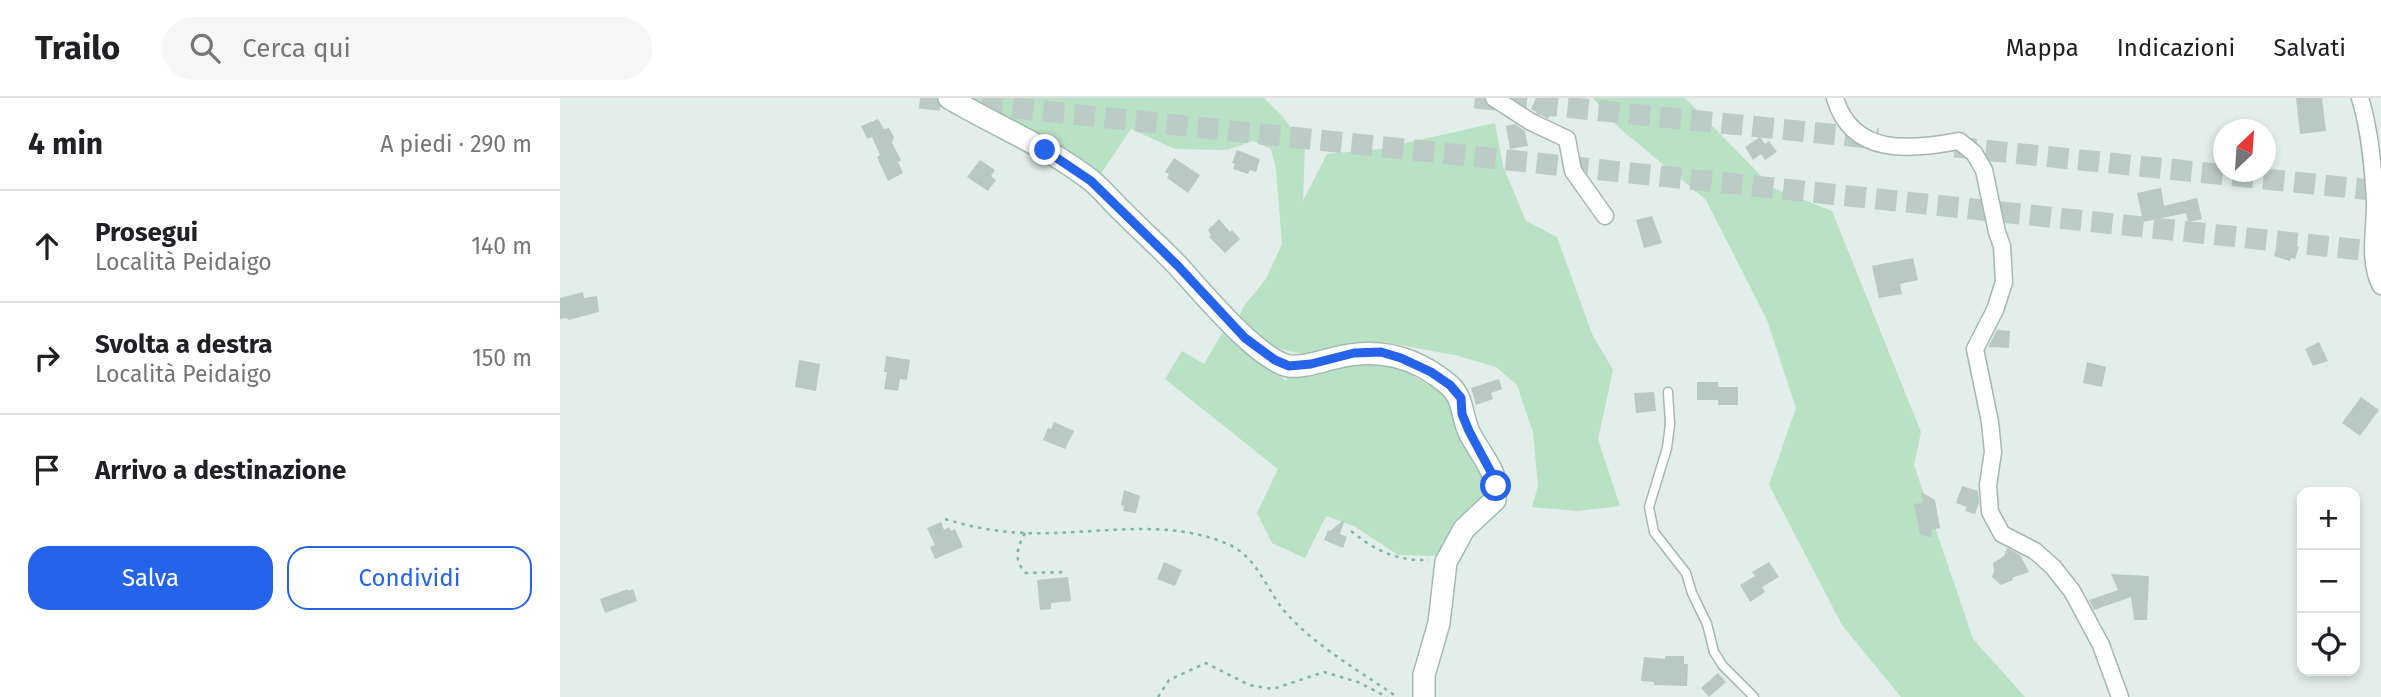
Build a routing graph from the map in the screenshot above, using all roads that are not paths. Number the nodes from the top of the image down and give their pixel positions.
1 (949, 98) edge
2 (1494, 98) edge
3 (1835, 98) edge
4 (2360, 98) edge
5 (1605, 216) dead end
6 (2381, 286) edge
7 (1668, 392) dead end
8 (1424, 697) edge
9 (1754, 697) edge
10 (2120, 697) edge

1 - 8 street
2 - 5 street
3 - 10 street
4 - 6 street
7 - 9 lane

